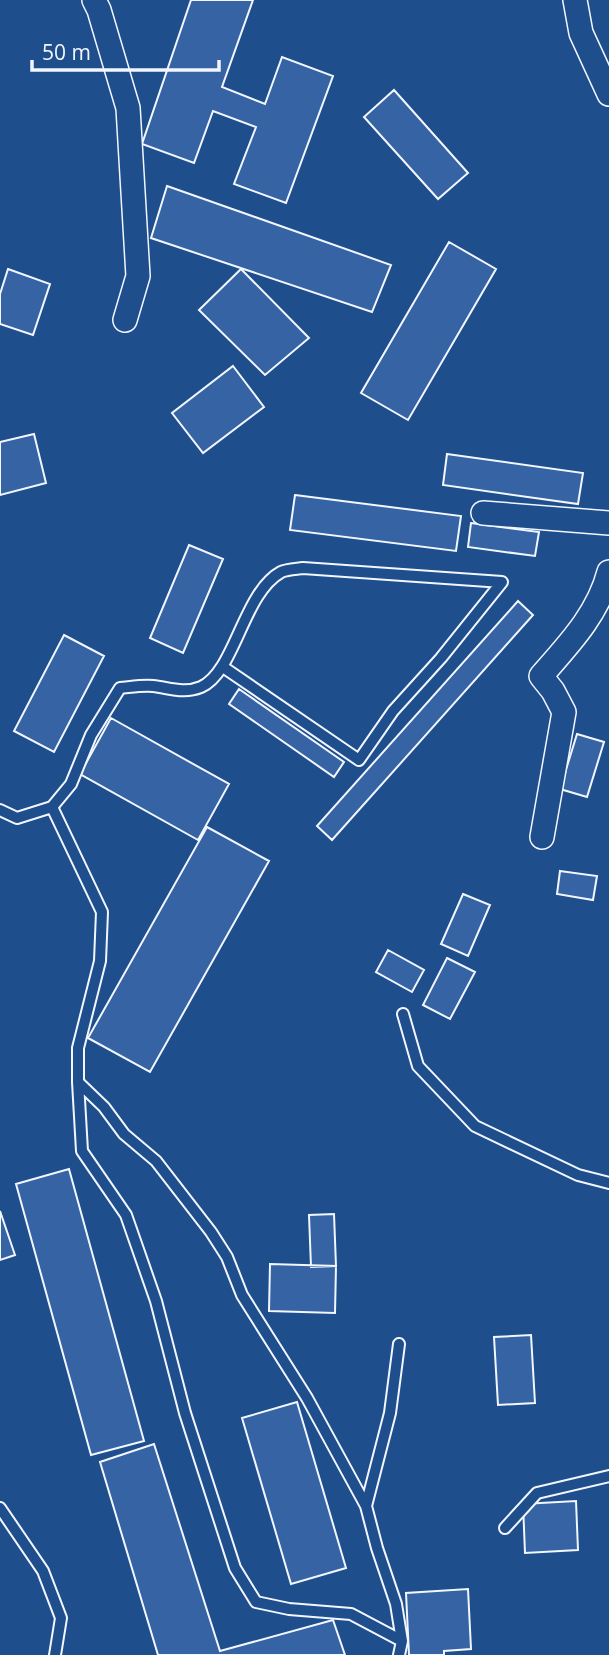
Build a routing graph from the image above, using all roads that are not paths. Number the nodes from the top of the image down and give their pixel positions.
1 (575, 0) edge
2 (101, 3) edge
3 (609, 93) edge
4 (125, 320) dead end
5 (483, 513) dead end
6 (609, 523) edge
7 (609, 572) edge
8 (223, 667) junction
9 (52, 807) junction
10 (0, 810) edge
11 (542, 837) dead end
12 (403, 1014) dead end
13 (78, 1082) junction
14 (609, 1183) edge
15 (399, 1344) dead end
16 (609, 1476) edge
17 (366, 1506) junction
18 (0, 1508) edge
19 (505, 1528) dead end
20 (402, 1641) junction
21 (55, 1655) edge
22 (400, 1655) edge

1 - 3 street
2 - 4 street
5 - 6 street
7 - 11 street
8 - 8 lane
8 - 9 lane
9 - 10 lane
9 - 13 lane
12 - 14 lane
13 - 17 lane
13 - 20 lane
15 - 17 lane
16 - 19 lane
17 - 20 lane
18 - 21 lane
20 - 22 lane

